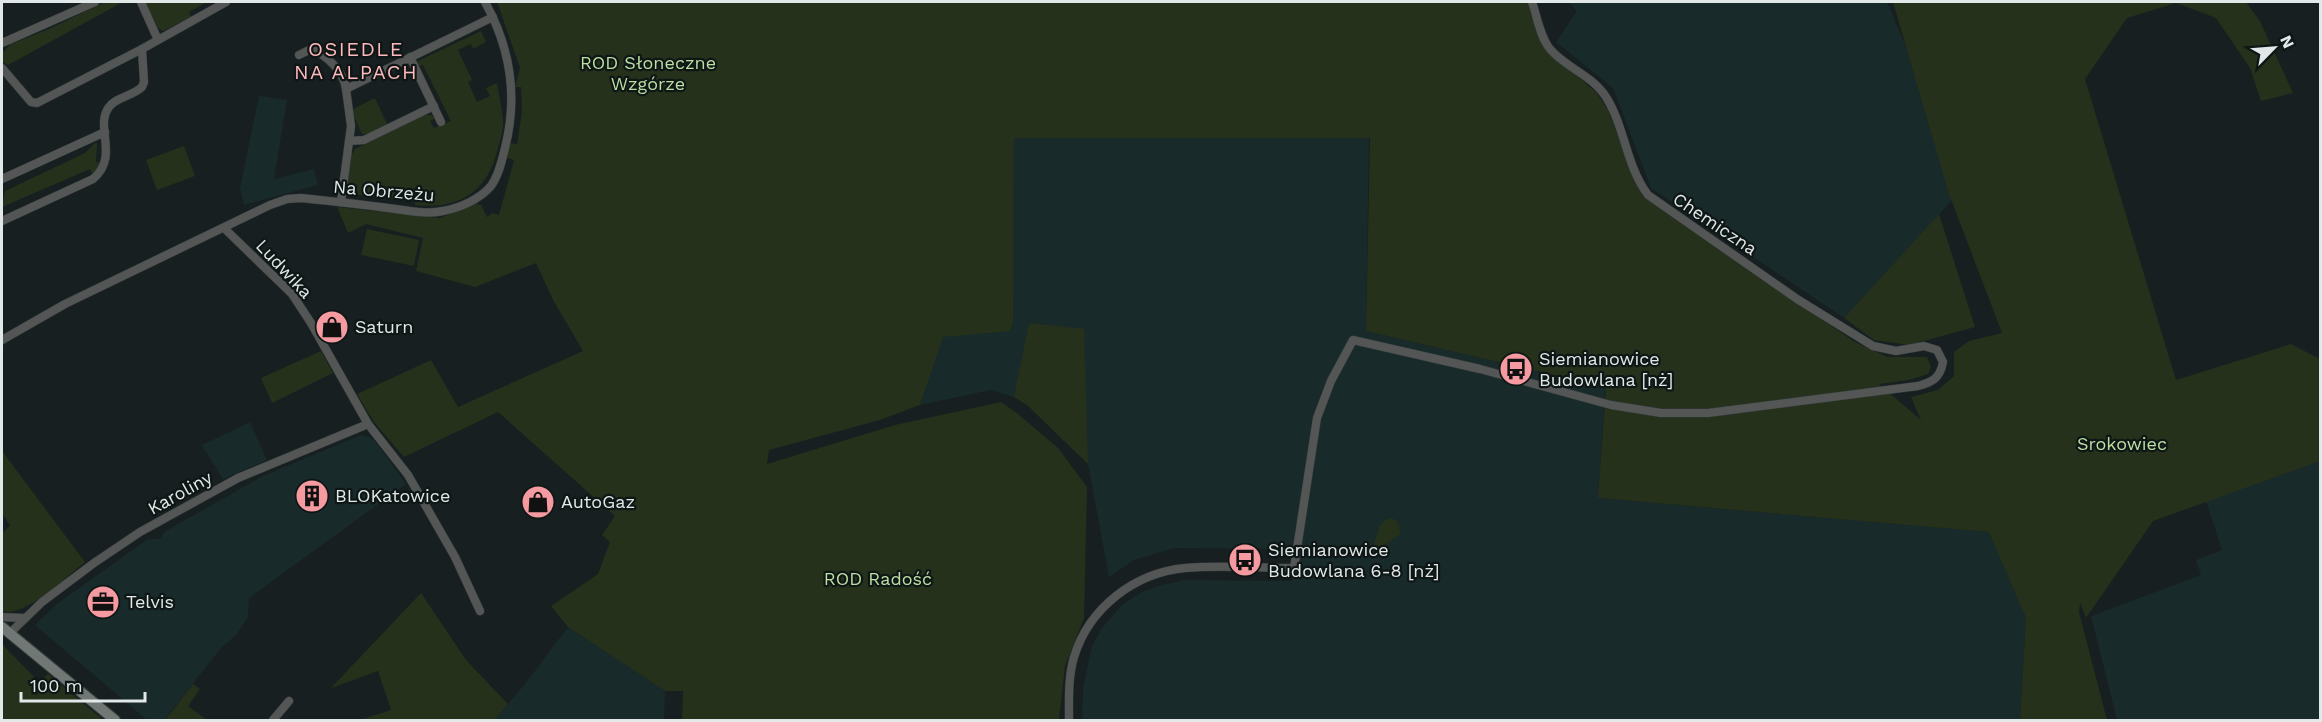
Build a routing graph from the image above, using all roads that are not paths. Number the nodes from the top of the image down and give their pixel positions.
1 (95, 2) edge
2 (141, 2) edge
3 (223, 2) edge
4 (485, 2) edge
5 (1532, 2) edge
6 (493, 17) junction
7 (158, 40) junction
8 (2, 43) edge
9 (142, 49) junction
10 (299, 55) dead end
11 (410, 57) junction
12 (2, 68) edge
13 (346, 89) junction
14 (434, 106) junction
15 (441, 122) dead end
16 (105, 132) junction
17 (349, 141) junction
18 (2, 179) edge
19 (341, 202) junction
20 (2, 221) edge
21 (224, 228) junction
22 (2, 340) edge
23 (368, 424) junction
24 (480, 611) dead end
25 (2, 617) edge
26 (24, 618) junction
27 (5, 630) edge
28 (289, 701) dead end
29 (115, 720) edge
30 (273, 720) edge
31 (1069, 720) edge

1 - 8 street
2 - 7 street
3 - 7 street
4 - 6 street, Na Obrzeżu
5 - 31 street, Chemiczna
6 - 11 street
6 - 19 street, Na Obrzeżu
7 - 9 street
9 - 12 street
9 - 16 street
10 - 13 street
11 - 13 street
11 - 14 street
13 - 17 street
14 - 15 street
14 - 17 street
16 - 18 street
16 - 20 street
17 - 19 street
19 - 21 street, Na Obrzeżu
21 - 22 street
21 - 23 street, Ludwika
23 - 24 street, Ludwika
23 - 26 street, Karoliny
25 - 26 street
26 - 27 street, Karoliny
27 - 29 street
28 - 30 street

